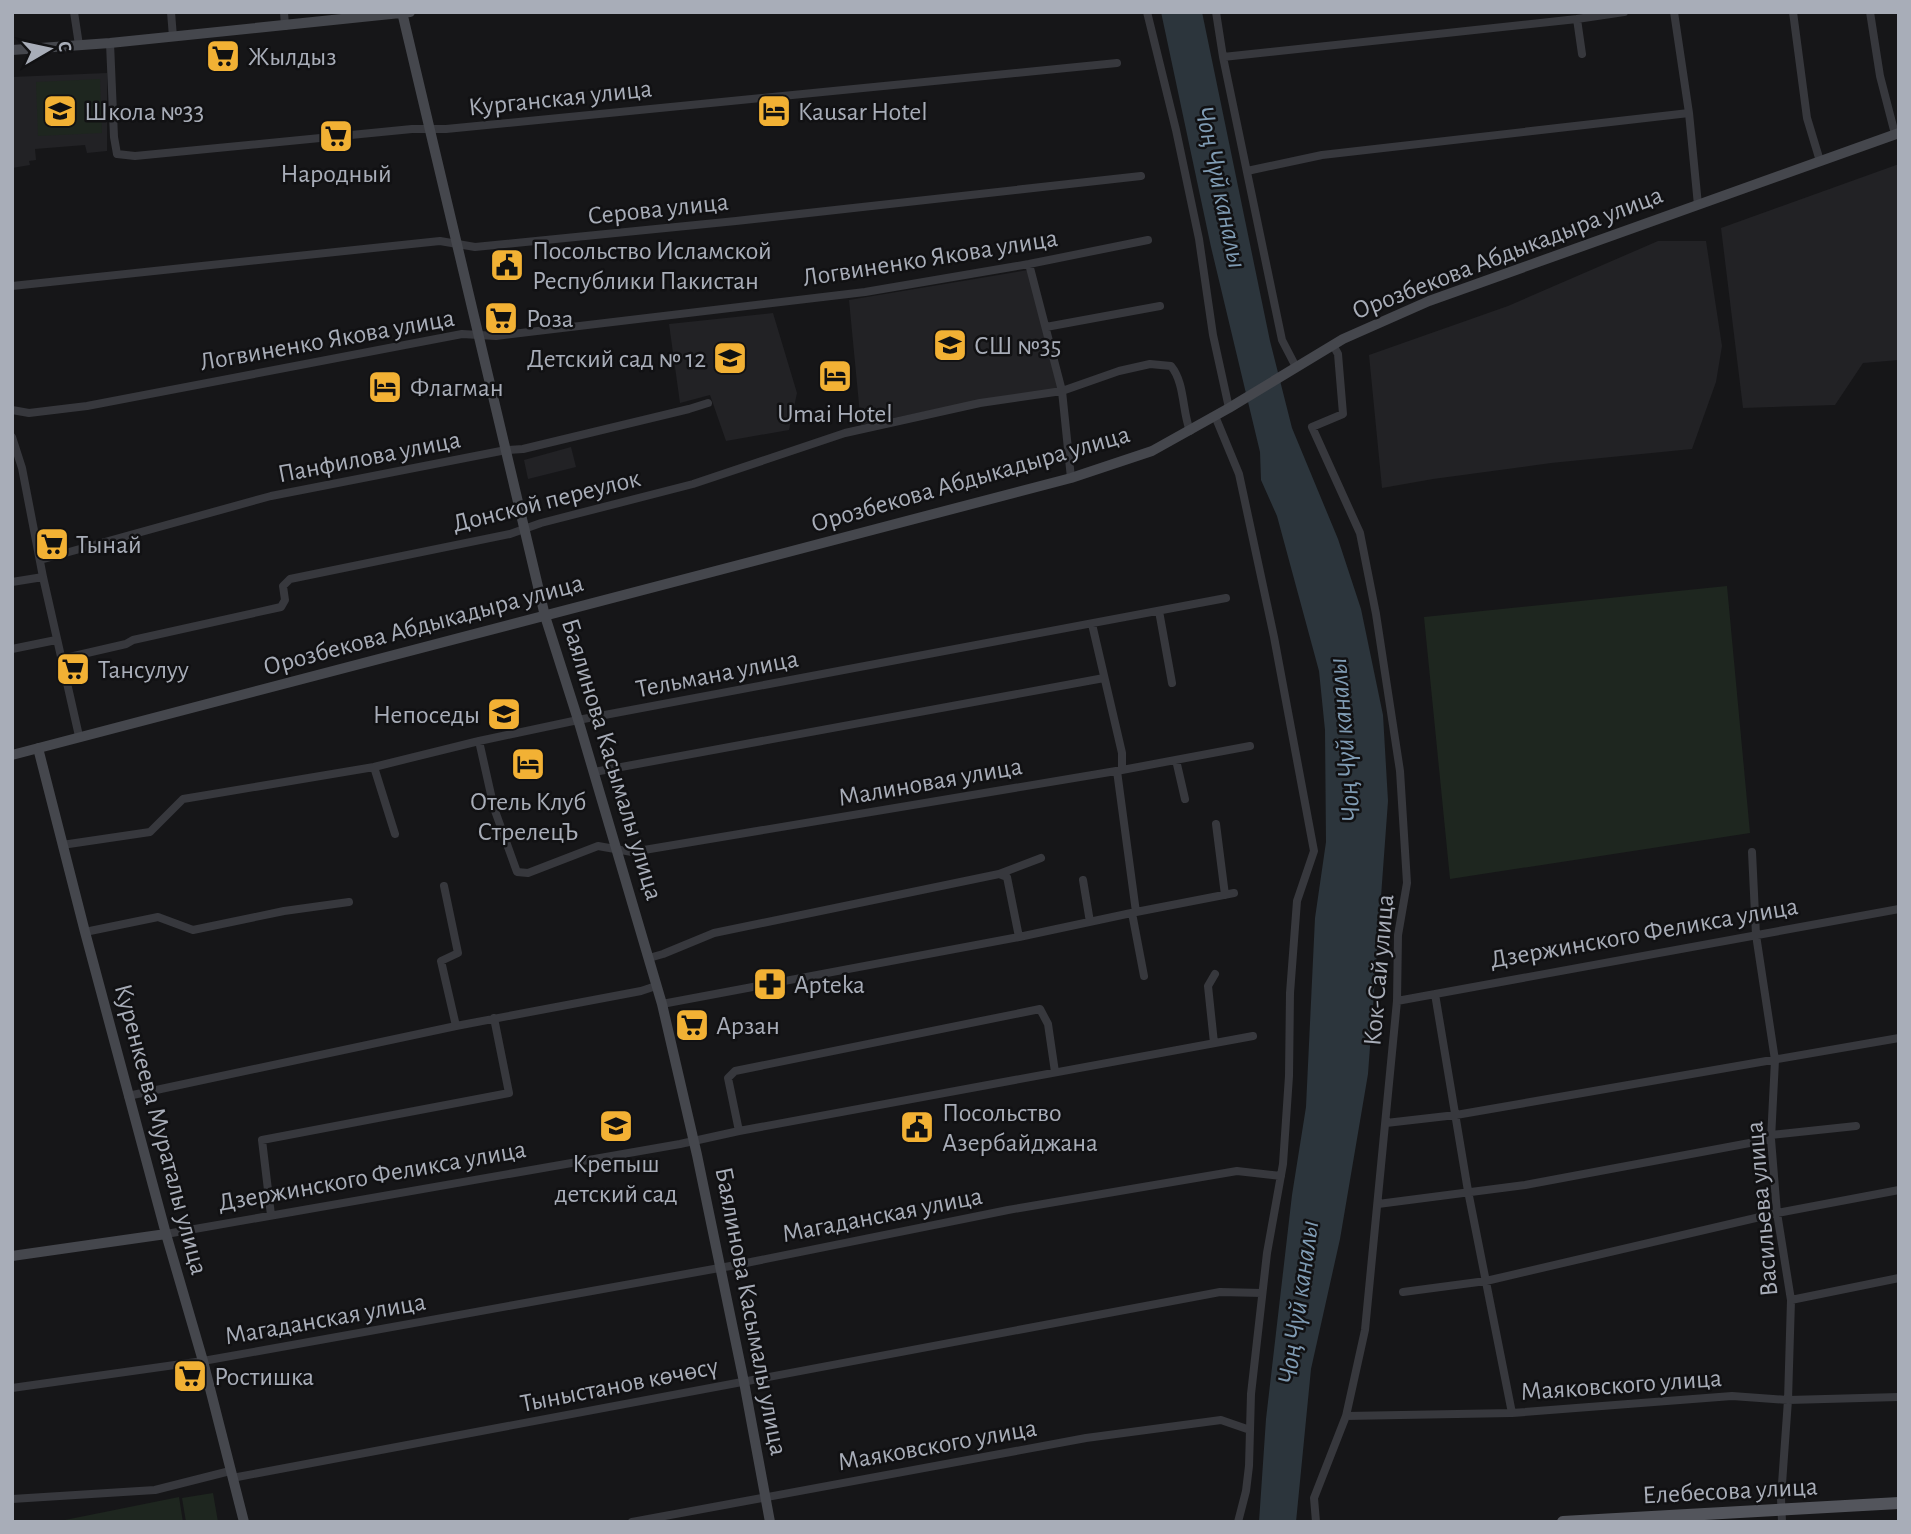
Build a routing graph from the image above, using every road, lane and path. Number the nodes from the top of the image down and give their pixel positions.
1 (74, 12) edge
2 (171, 12) edge
3 (284, 12) edge
4 (410, 12) edge
5 (1146, 12) edge
6 (1216, 12) edge
7 (1624, 12) edge
8 (1674, 12) edge
9 (1793, 12) edge
10 (1870, 12) edge
11 (402, 13) edge
12 (1567, 17) edge
13 (1577, 19) junction
14 (285, 26) junction
15 (173, 37) junction
16 (110, 43) junction
17 (79, 45) junction
18 (12, 50) edge
19 (1582, 54) dead end
20 (1223, 57) junction
21 (1117, 63) dead end
22 (1689, 113) junction
23 (430, 130) junction
24 (1897, 133) edge
25 (1820, 161) junction
26 (1247, 171) junction
27 (1141, 176) dead end
28 (1698, 205) junction
29 (1148, 240) dead end
30 (457, 243) junction
31 (1029, 264) junction
32 (12, 286) edge
33 (1160, 306) dead end
34 (1046, 327) junction
35 (479, 336) junction
36 (1332, 345) junction
37 (1292, 368) junction
38 (1062, 391) junction
39 (708, 402) dead end
40 (1233, 406) junction
41 (12, 410) edge
42 (1215, 416) junction
43 (1190, 431) junction
44 (12, 437) edge
45 (506, 450) junction
46 (1071, 478) junction
47 (525, 529) junction
48 (40, 560) junction
49 (43, 577) junction
50 (12, 582) edge
51 (1226, 598) dead end
52 (1159, 611) junction
53 (545, 616) junction
54 (1092, 625) junction
55 (57, 640) junction
56 (12, 649) edge
57 (61, 659) junction
58 (1104, 678) junction
59 (1172, 683) dead end
60 (578, 720) junction
61 (79, 736) junction
62 (479, 741) junction
63 (1250, 746) dead end
64 (38, 748) junction
65 (12, 755) edge
66 (1176, 760) junction
67 (374, 766) junction
68 (1119, 771) junction
69 (594, 772) junction
70 (1185, 799) dead end
71 (1216, 824) dead end
72 (395, 834) dead end
73 (62, 845) junction
74 (616, 849) junction
75 (1752, 852) dead end
76 (1041, 858) dead end
77 (999, 873) junction
78 (1083, 880) dead end
79 (444, 886) dead end
80 (349, 902) dead end
81 (1899, 909) edge
82 (1134, 912) junction
83 (1090, 922) junction
84 (85, 932) junction
85 (1756, 935) junction
86 (1019, 937) junction
87 (649, 958) junction
88 (1214, 974) dead end
89 (1144, 976) dead end
90 (656, 986) junction
91 (1435, 994) junction
92 (1397, 1001) junction
93 (662, 1004) junction
94 (494, 1018) junction
95 (456, 1026) junction
96 (1253, 1036) dead end
97 (1899, 1038) edge
98 (1214, 1043) junction
99 (1774, 1060) junction
100 (1055, 1072) junction
101 (128, 1096) junction
102 (1456, 1115) junction
103 (1386, 1123) junction
104 (1856, 1126) dead end
105 (739, 1131) junction
106 (1771, 1137) junction
107 (694, 1141) junction
108 (1281, 1176) junction
109 (1899, 1190) edge
110 (1468, 1191) junction
111 (1378, 1203) junction
112 (1777, 1213) junction
113 (271, 1215) junction
114 (166, 1234) junction
115 (12, 1256) edge
116 (721, 1268) junction
117 (1899, 1278) edge
118 (1486, 1281) junction
119 (1403, 1292) dead end
120 (1262, 1293) junction
121 (1791, 1300) junction
122 (203, 1361) junction
123 (744, 1381) junction
124 (12, 1388) edge
125 (1899, 1397) edge
126 (1788, 1399) junction
127 (1512, 1413) junction
128 (1346, 1416) junction
129 (1250, 1430) junction
130 (231, 1474) junction
131 (766, 1497) junction
132 (12, 1499) edge
133 (1899, 1503) edge
134 (1782, 1516) edge
135 (1702, 1518) edge
136 (1627, 1520) edge
137 (244, 1522) edge
138 (632, 1522) edge
139 (770, 1522) edge
140 (1238, 1522) edge
141 (1316, 1522) edge
142 (1563, 1522) edge

1 - 17 street
2 - 15 street
3 - 14 street
4 - 11 street
5 - 40 street
6 - 20 street
7 - 13 street
8 - 22 street
9 - 25 street
10 - 24 street
11 - 14 street
11 - 23 street, Баялинова Касымалы улица
12 - 13 street
12 - 20 street
13 - 19 street
14 - 15 street
15 - 16 street
16 - 17 street
16 - 23 street, Курганская улица
17 - 18 street
20 - 26 street
21 - 23 street, Курганская улица
22 - 26 street
22 - 28 street
23 - 30 street, Баялинова Касымалы улица
24 - 25 street, Орозбекова Абдыкадыра улица
25 - 28 street, Орозбекова Абдыкадыра улица
26 - 37 street
27 - 30 street, Серова улица
28 - 36 street, Орозбекова Абдыкадыра улица
29 - 31 street, Логвиненко Якова улица
30 - 32 street, Серова улица
30 - 35 street, Баялинова Касымалы улица
31 - 34 street
31 - 35 street, Логвиненко Якова улица
33 - 34 street
34 - 38 street
35 - 41 street, Логвиненко Якова улица
35 - 45 street, Баялинова Касымалы улица
36 - 37 street, Орозбекова Абдыкадыра улица
36 - 92 street, Кок-Сай улица
37 - 40 street, Орозбекова Абдыкадыра улица
38 - 43 street, Донской переулок
38 - 46 street
38 - 47 street, Донской переулок
39 - 45 street, Панфилова улица
40 - 42 street, Орозбекова Абдыкадыра улица
42 - 43 street, Орозбекова Абдыкадыра улица
42 - 108 street
43 - 46 street, Орозбекова Абдыкадыра улица
44 - 48 street
45 - 47 street, Баялинова Касымалы улица
45 - 48 street, Панфилова улица
46 - 53 street, Орозбекова Абдыкадыра улица
47 - 53 street, Баялинова Касымалы улица
47 - 57 street, Донской переулок
48 - 49 street
49 - 50 street
49 - 55 street
51 - 52 street, Тельмана улица
52 - 54 street, Тельмана улица
52 - 59 street
53 - 60 street, Баялинова Касымалы улица
53 - 61 street, Орозбекова Абдыкадыра улица
54 - 58 street
54 - 60 street, Тельмана улица
55 - 56 street
55 - 57 street
57 - 61 street
58 - 68 street
58 - 69 street
60 - 62 street, Тельмана улица
60 - 69 street, Баялинова Касымалы улица
61 - 64 street, Орозбекова Абдыкадыра улица
62 - 67 street, Тельмана улица
62 - 74 street, Малиновая улица
63 - 66 street, Малиновая улица
64 - 65 street, Орозбекова Абдыкадыра улица
64 - 73 street, Куренкеева Мураталы улица
66 - 68 street, Малиновая улица
66 - 70 street
67 - 72 street
67 - 73 street, Тельмана улица
68 - 74 street, Малиновая улица
68 - 82 street
69 - 74 street, Баялинова Касымалы улица
71 - 82 street
73 - 84 street, Куренкеева Мураталы улица
74 - 87 street, Баялинова Касымалы улица
75 - 85 street, Васильева улица
76 - 77 street
77 - 86 street
77 - 87 street
78 - 83 street
79 - 95 street
80 - 84 street
81 - 85 street, Дзержинского Феликса улица
82 - 83 street
82 - 89 street
83 - 86 street
84 - 101 street, Куренкеева Мураталы улица
85 - 91 street, Дзержинского Феликса улица
85 - 99 street, Васильева улица
86 - 93 street
87 - 90 street, Баялинова Касымалы улица
88 - 98 street
90 - 93 street, Баялинова Касымалы улица
90 - 94 street
91 - 92 street, Дзержинского Феликса улица
91 - 102 street
92 - 103 street, Кок-Сай улица
93 - 107 street, Баялинова Касымалы улица
94 - 95 street
94 - 113 street
95 - 101 street
96 - 98 street, Дзержинского Феликса улица
97 - 99 street
98 - 100 street, Дзержинского Феликса улица
99 - 102 street
99 - 106 street, Васильева улица
100 - 105 street, Дзержинского Феликса улица
100 - 105 street
101 - 114 street, Куренкеева Мураталы улица
102 - 103 street
102 - 110 street
103 - 111 street, Кок-Сай улица
104 - 106 street
105 - 107 street, Дзержинского Феликса улица
106 - 110 street
106 - 112 street, Васильева улица
107 - 113 street, Дзержинского Феликса улица
107 - 116 street, Баялинова Касымалы улица
108 - 116 street, Магаданская улица
108 - 120 street
109 - 112 street
110 - 111 street
110 - 118 street
111 - 128 street, Кок-Сай улица
112 - 118 street
112 - 121 street, Васильева улица
113 - 114 street, Дзержинского Феликса улица
114 - 115 street, Дзержинского Феликса улица
114 - 122 street, Куренкеева Мураталы улица
116 - 122 street, Магаданская улица
116 - 123 street, Баялинова Касымалы улица
117 - 121 street
118 - 119 street
118 - 127 street
120 - 123 street, Тыныстанов көчөсү
120 - 129 street
121 - 126 street, Васильева улица
122 - 124 street, Магаданская улица
122 - 130 street, Куренкеева Мураталы улица
123 - 130 street, Тыныстанов көчөсү
123 - 131 street, Баялинова Касымалы улица
125 - 126 street, Маяковского улица
126 - 127 street, Маяковского улица
126 - 134 street, Васильева улица
127 - 128 street, Маяковского улица
128 - 141 street, Кок-Сай улица
129 - 131 street, Маяковского улица
129 - 140 street
130 - 132 street, Тыныстанов көчөсү
130 - 137 street, Куренкеева Мураталы улица
131 - 138 street, Маяковского улица
131 - 139 street, Баялинова Касымалы улица
133 - 134 main road, Елебесова улица
134 - 135 main road, Елебесова улица
135 - 136 main road, Елебесова улица
136 - 142 main road, Елебесова улица

